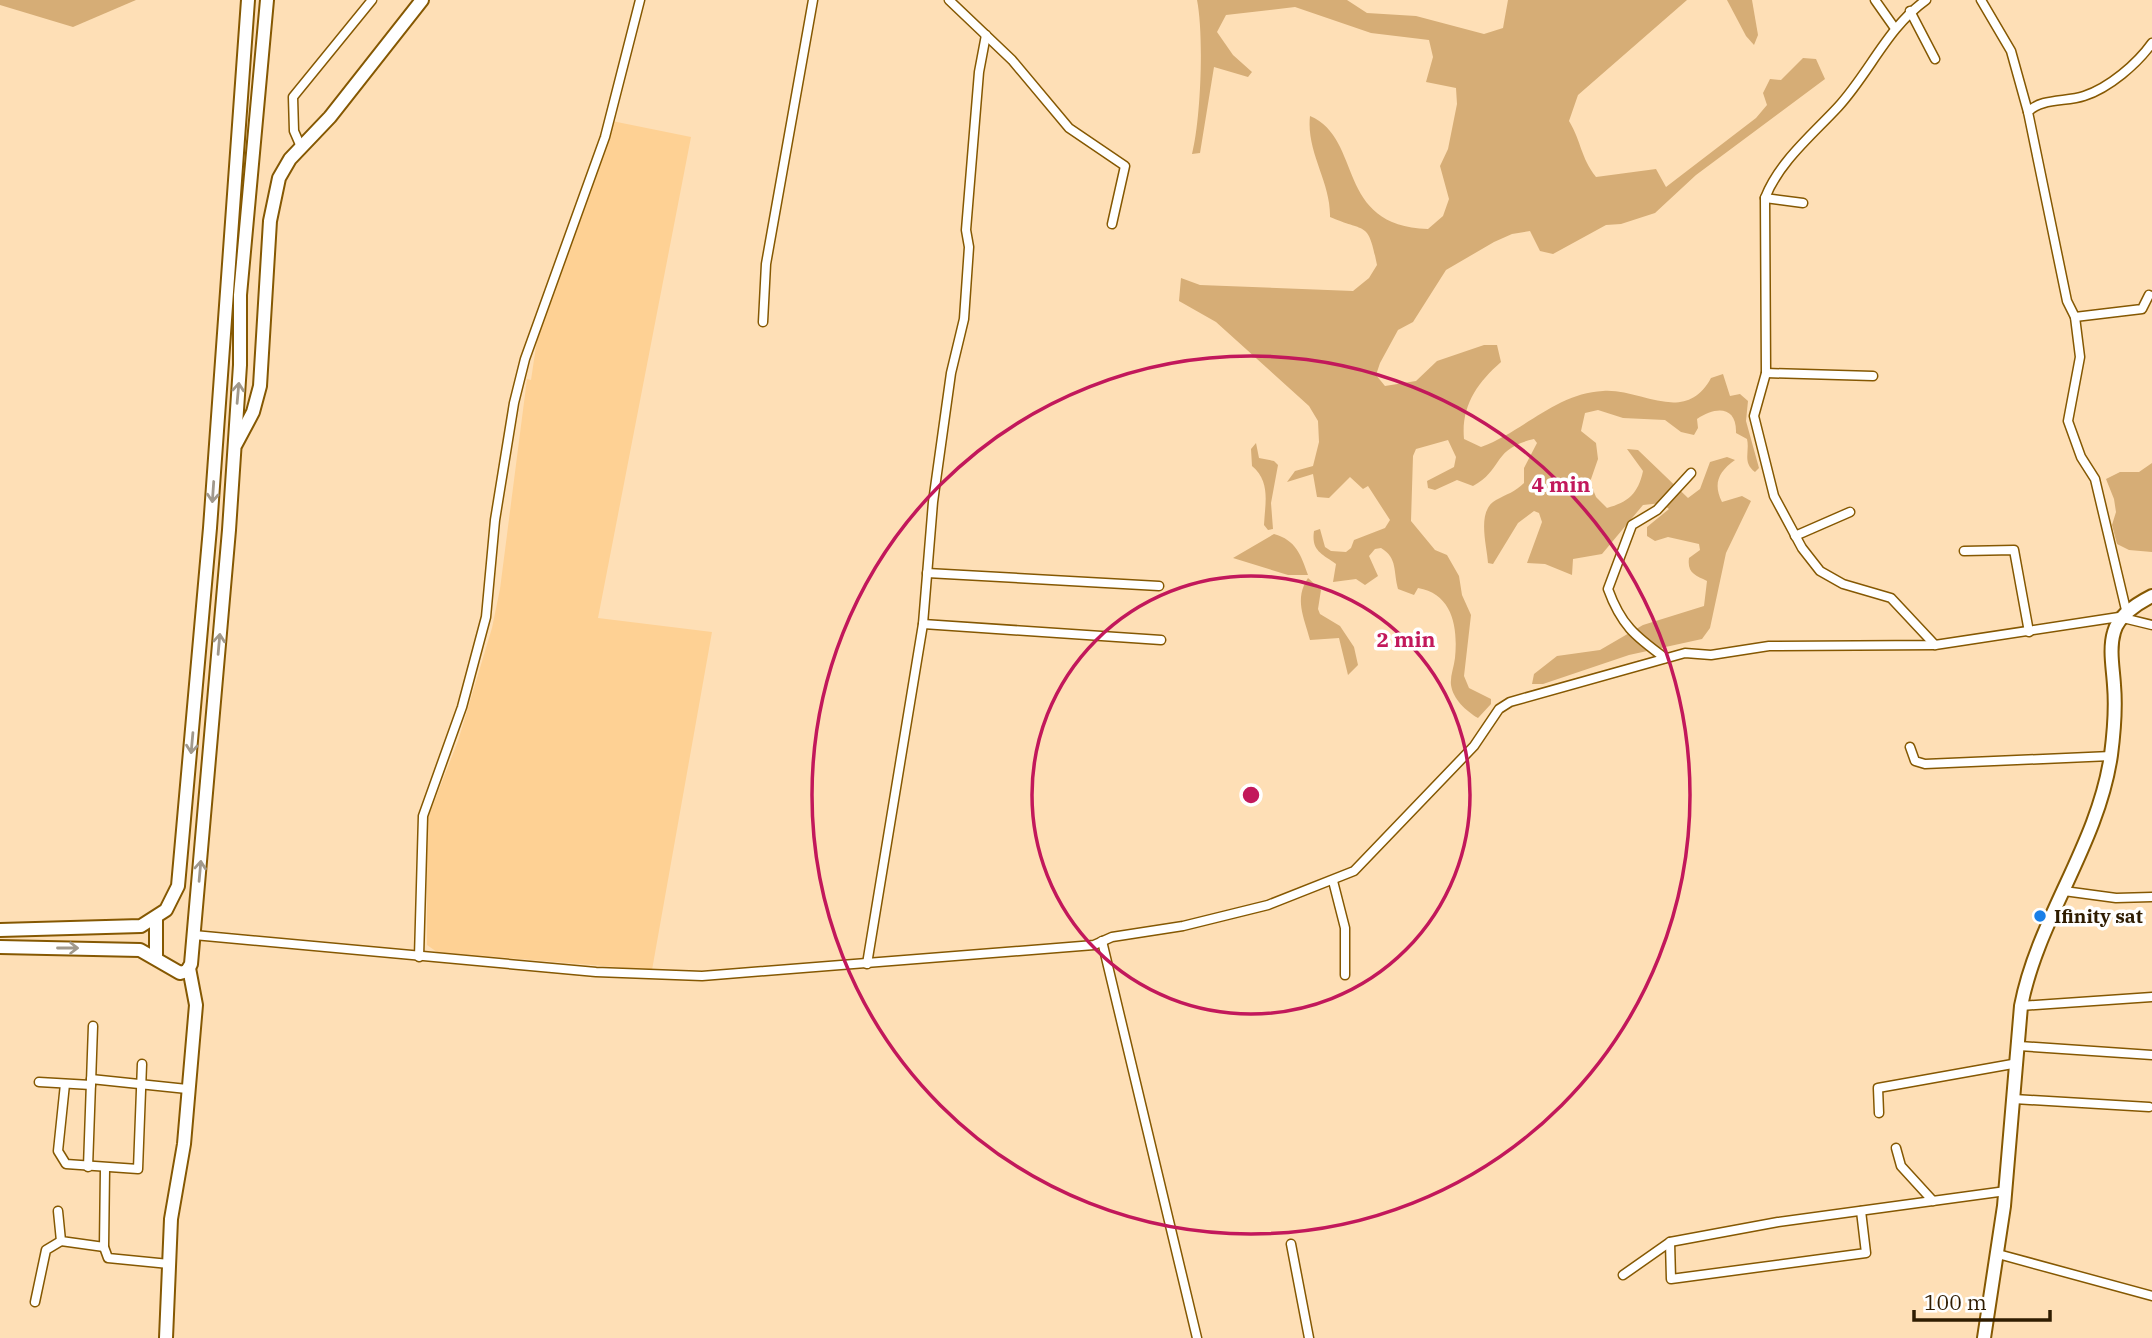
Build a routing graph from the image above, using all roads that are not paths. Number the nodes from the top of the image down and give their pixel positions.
1 (248, 0) edge
2 (267, 0) edge
3 (372, 0) edge
4 (422, 0) edge
5 (640, 0) edge
6 (813, 0) edge
7 (949, 0) edge
8 (1875, 0) edge
9 (1926, 0) edge
10 (1981, 0) edge
11 (1910, 11) junction
12 (1895, 27) junction
13 (986, 35) junction
14 (2152, 43) edge
15 (1935, 59) dead end
16 (2028, 113) junction
17 (301, 147) junction
18 (1765, 198) junction
19 (1802, 203) dead end
20 (1112, 224) dead end
21 (2149, 295) dead end
22 (2075, 317) junction
23 (763, 322) dead end
24 (224, 326) junction
25 (241, 327) junction
26 (1766, 373) junction
27 (1873, 376) dead end
28 (233, 448) junction
29 (1691, 473) dead end
30 (1850, 512) dead end
31 (1796, 536) junction
32 (1964, 551) dead end
33 (927, 573) junction
34 (1160, 586) dead end
35 (2152, 596) edge
36 (2126, 615) junction
37 (923, 624) junction
38 (2152, 625) edge
39 (2029, 632) junction
40 (1161, 640) dead end
41 (1934, 645) junction
42 (1665, 658) junction
43 (1910, 747) dead end
44 (2111, 756) junction
45 (1333, 881) junction
46 (2064, 891) junction
47 (2152, 897) edge
48 (170, 905) junction
49 (197, 907) junction
50 (156, 919) junction
51 (0, 930) edge
52 (194, 935) junction
53 (1102, 941) junction
54 (0, 947) edge
55 (156, 956) junction
56 (419, 957) junction
57 (867, 964) junction
58 (190, 968) junction
59 (1345, 975) dead end
60 (2152, 997) edge
61 (2021, 1006) junction
62 (93, 1026) dead end
63 (2019, 1046) junction
64 (2152, 1055) edge
65 (142, 1063) dead end
66 (2018, 1063) junction
67 (39, 1082) dead end
68 (91, 1082) junction
69 (65, 1084) junction
70 (144, 1085) junction
71 (187, 1089) junction
72 (2014, 1099) junction
73 (2150, 1107) dead end
74 (1879, 1113) dead end
75 (1896, 1147) dead end
76 (88, 1167) junction
77 (104, 1169) junction
78 (2006, 1191) junction
79 (1933, 1201) junction
80 (58, 1211) dead end
81 (1861, 1211) junction
82 (61, 1241) junction
83 (1670, 1241) junction
84 (1291, 1244) dead end
85 (104, 1247) junction
86 (1998, 1254) junction
87 (169, 1264) junction
88 (1623, 1275) dead end
89 (2152, 1296) edge
90 (35, 1302) dead end
91 (166, 1338) edge
92 (1197, 1338) edge
93 (1309, 1338) edge
94 (1984, 1338) edge

1 - 24 main road
2 - 25 main road
3 - 17 street
4 - 17 main road
5 - 56 street
6 - 23 street
7 - 13 street
8 - 12 street
9 - 11 street
10 - 16 street
11 - 12 street
11 - 15 street
12 - 18 street
13 - 20 street
13 - 33 street
14 - 16 street
16 - 22 street
17 - 28 main road
18 - 19 street
18 - 26 street
21 - 22 street
22 - 36 street
24 - 25 main road
24 -> 48 main road
28 -> 25 main road
26 - 27 street
26 - 31 street
49 -> 28 main road
29 - 42 street
30 - 31 street
31 - 41 street
32 - 39 street
33 - 34 street
33 - 37 street
35 - 36 main road
36 - 38 street
36 - 39 street
36 - 44 main road
37 - 40 street
37 - 57 street
39 - 41 street
41 - 42 street
42 - 45 street
43 - 44 street
44 - 46 main road
45 - 53 street
45 - 59 street
46 - 47 street
46 - 61 main road
48 - 49 main road
48 - 50 main road
49 - 52 main road
50 - 51 main road
50 - 55 main road
52 - 56 street
52 - 58 main road
53 - 57 street
53 - 92 street
54 -> 55 main road
55 - 58 main road
56 - 57 street
58 - 71 main road
60 - 61 street
61 - 63 main road
62 - 68 street
63 - 64 street
63 - 66 main road
65 - 70 street
66 - 72 main road
66 - 74 street
67 - 69 street
68 - 69 street
68 - 70 street
68 - 76 street
69 - 76 street
70 - 71 street
70 - 77 street
71 - 87 main road
72 - 73 street
72 - 78 main road
75 - 79 street
76 - 77 street
77 - 85 street
78 - 79 street
78 - 86 main road
79 - 81 street
80 - 82 street
81 - 83 street
81 - 83 street
82 - 85 street
82 - 90 street
83 - 88 street
84 - 93 street
85 - 87 street
86 - 89 street
86 - 94 main road
87 - 91 main road

